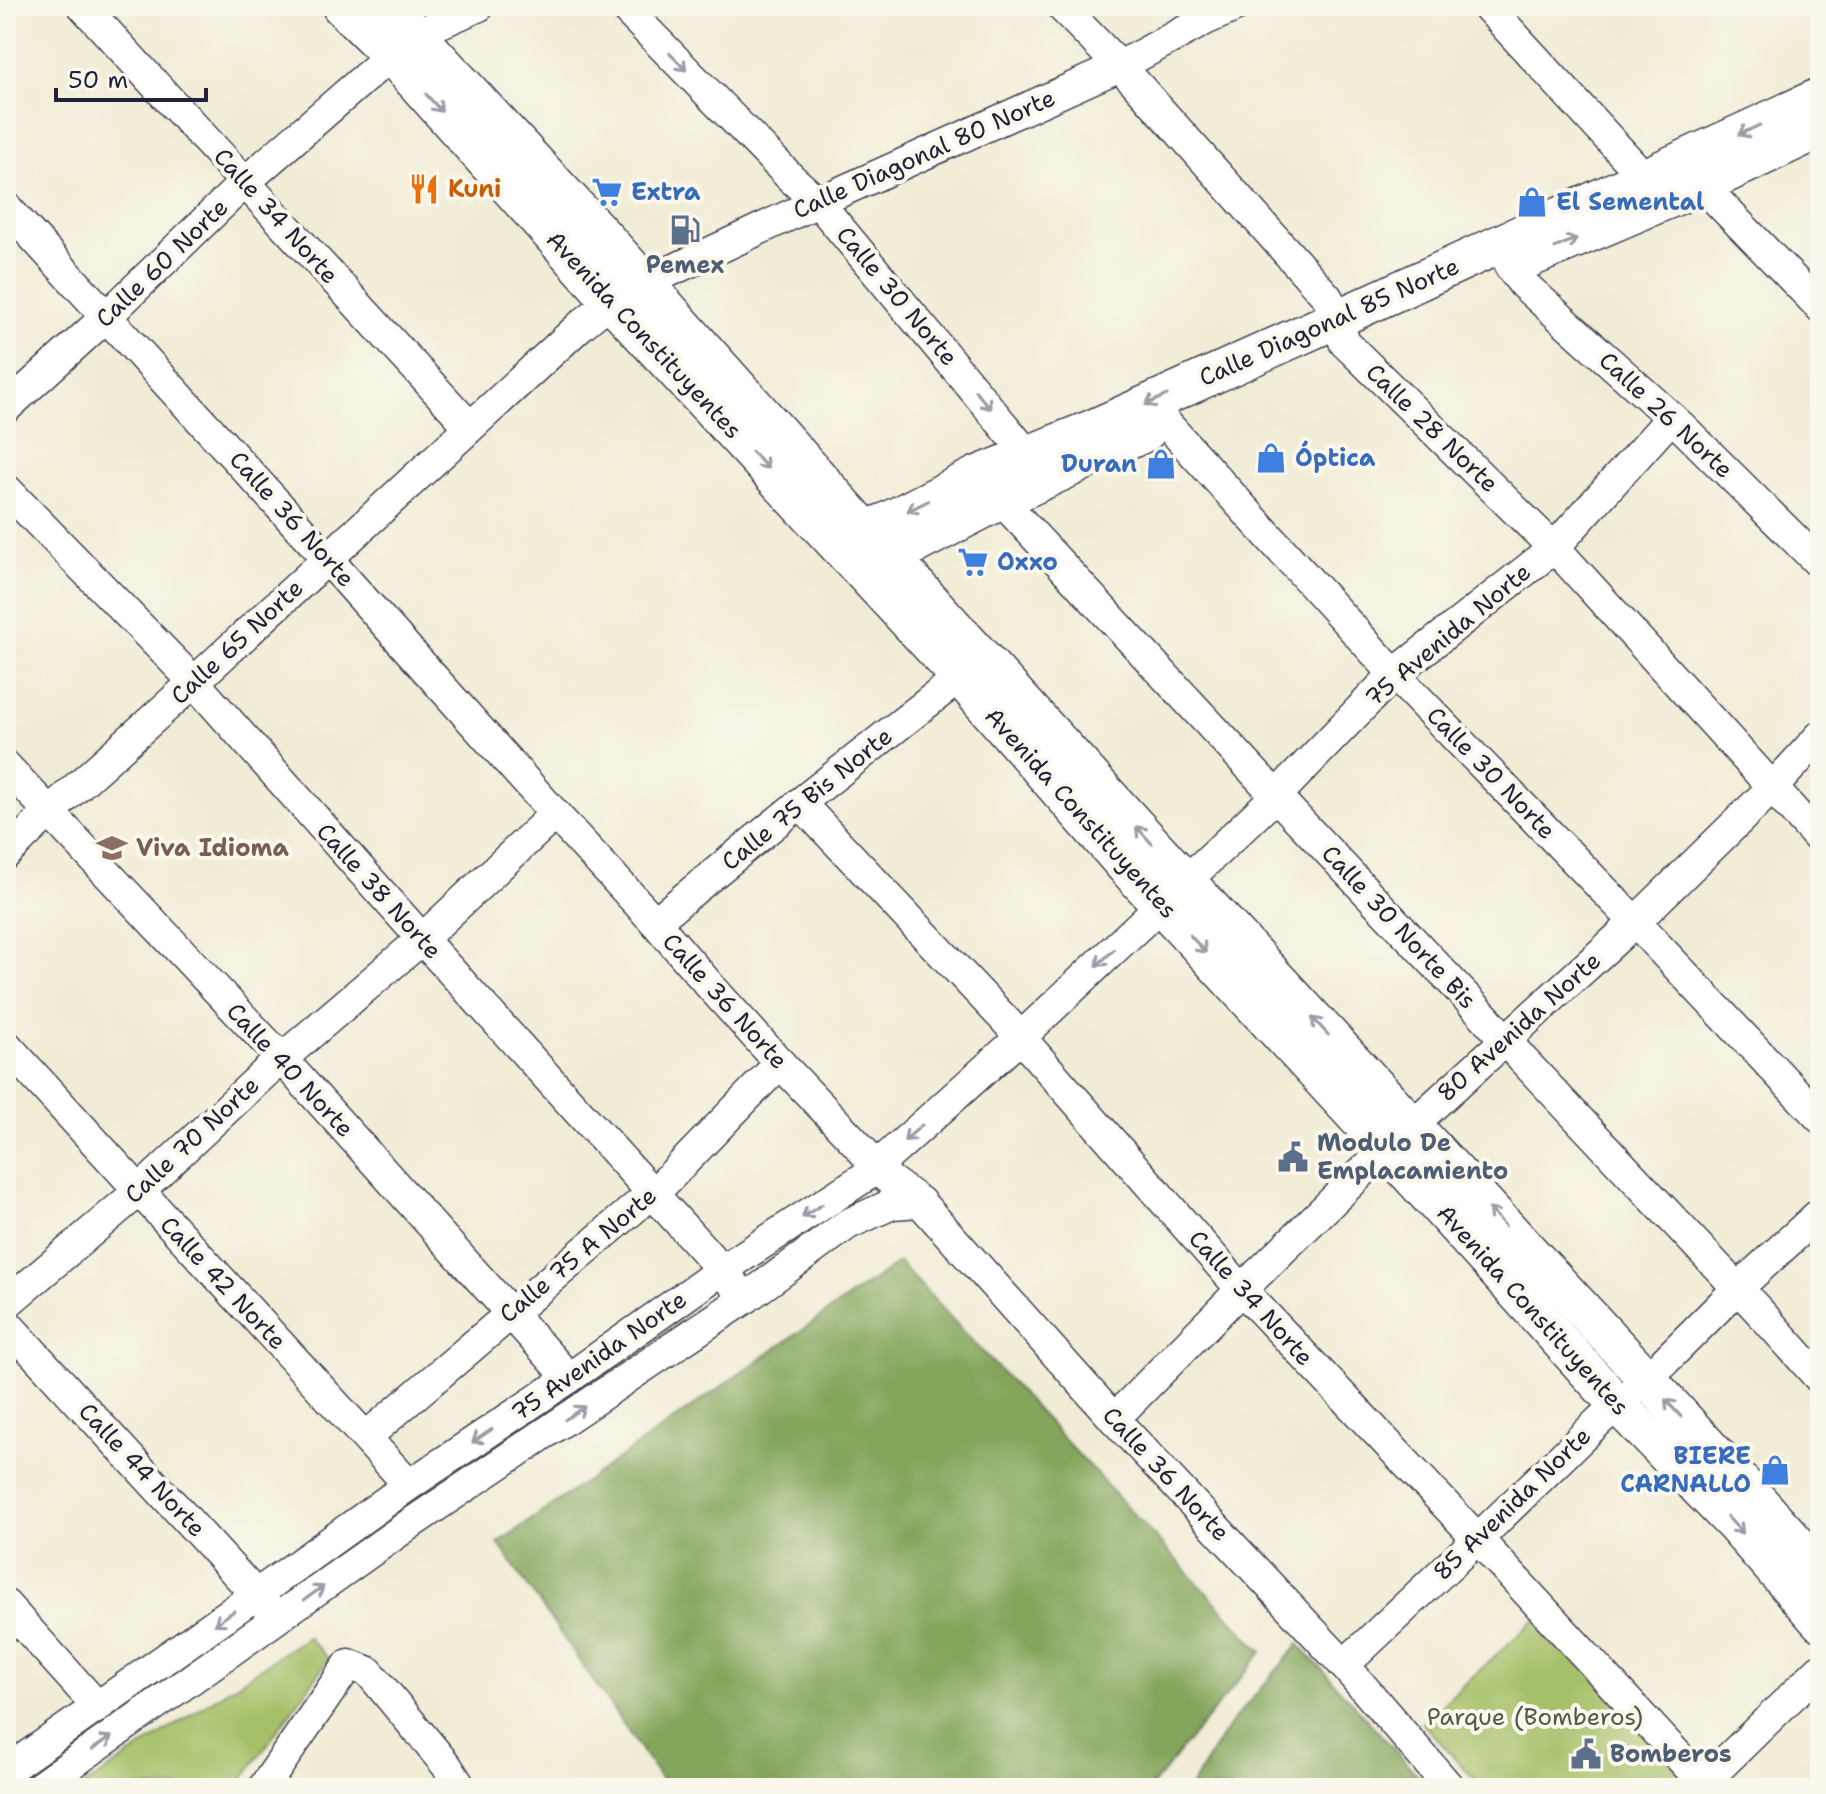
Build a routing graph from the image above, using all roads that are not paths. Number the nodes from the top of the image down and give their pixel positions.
1 (83, 6) edge
2 (341, 6) edge
3 (390, 6) edge
4 (479, 6) edge
5 (623, 6) edge
6 (1061, 6) edge
7 (1237, 6) edge
8 (1487, 6) edge
9 (405, 46) junction
10 (1120, 66) junction
11 (1820, 97) edge
12 (1820, 129) edge
13 (1691, 174) junction
14 (1645, 178) junction
15 (245, 182) junction
16 (818, 202) junction
17 (6, 207) edge
18 (1510, 267) junction
19 (626, 291) junction
20 (1820, 307) edge
21 (107, 316) junction
22 (1342, 330) junction
23 (6, 408) edge
24 (1671, 418) junction
25 (1166, 423) junction
26 (469, 426) junction
27 (1028, 455) junction
28 (990, 488) junction
29 (6, 489) edge
30 (863, 549) junction
31 (1553, 549) junction
32 (328, 559) junction
33 (1820, 564) edge
34 (1394, 674) junction
35 (960, 677) junction
36 (194, 682) junction
37 (1820, 736) edge
38 (6, 766) edge
39 (1773, 787) junction
40 (1276, 796) junction
41 (800, 803) junction
42 (49, 812) junction
43 (555, 814) junction
44 (1820, 840) edge
45 (6, 854) edge
46 (1174, 892) junction
47 (655, 922) junction
48 (1635, 922) junction
49 (422, 939) junction
50 (1020, 1038) junction
51 (1505, 1040) junction
52 (6, 1045) edge
53 (282, 1059) junction
54 (780, 1063) junction
55 (1820, 1118) edge
56 (1399, 1137) junction
57 (877, 1167) junction
58 (139, 1191) junction
59 (651, 1193) junction
60 (920, 1202) junction
61 (1820, 1213) edge
62 (722, 1270) junction
63 (1737, 1289) junction
64 (1242, 1290) junction
65 (746, 1298) junction
66 (6, 1304) edge
67 (510, 1313) junction
68 (6, 1323) edge
69 (569, 1378) junction
70 (1647, 1379) junction
71 (1820, 1379) edge
72 (1617, 1404) junction
73 (1114, 1419) junction
74 (366, 1437) junction
75 (409, 1485) junction
76 (1477, 1538) junction
77 (1820, 1569) edge
78 (257, 1594) junction
79 (6, 1605) edge
80 (278, 1619) junction
81 (1820, 1622) edge
82 (1344, 1665) junction
83 (1820, 1669) edge
84 (98, 1707) junction
85 (6, 1771) edge
86 (1703, 1786) edge
87 (38, 1788) edge
88 (263, 1788) edge
89 (461, 1788) edge
90 (1450, 1788) edge

1 - 15 street, Calle 34 Norte
2 - 9 main road, Avenida Constituyentes
3 - 9 main road, Avenida Constituyentes
4 - 9 street, Calle 60 Norte
5 -> 16 street, Calle 30 Norte
6 - 10 street, Calle 28 Norte
7 - 10 street, Calle Diagonal 80 Norte
8 - 14 street
9 - 15 street, Calle 60 Norte
9 - 19 main road, Avenida Constituyentes
10 - 16 street, Calle Diagonal 80 Norte
10 - 22 street, Calle 28 Norte
11 -> 13 main road, Calle Diagonal 85 Norte
12 - 13 main road, Calle Diagonal 85 Norte
13 - 14 main road, Calle Diagonal 85 Norte
18 -> 13 main road, Calle Diagonal 85 Norte
13 - 20 street
14 - 22 main road, Calle Diagonal 85 Norte
15 - 21 street, Calle 60 Norte
15 - 26 street, Calle 34 Norte
16 - 19 street, Calle Diagonal 80 Norte
16 -> 27 street, Calle 30 Norte
17 - 21 street, Calle 36 Norte
18 - 22 main road, Calle Diagonal 85 Norte
18 - 24 street, Calle 26 Norte
19 - 26 street, Calle 65 Norte
19 - 30 main road, Avenida Constituyentes
21 - 23 street, Calle 60 Norte
21 - 32 street, Calle 36 Norte
22 - 25 main road, Calle Diagonal 85 Norte
22 -> 27 main road, Calle Diagonal 85 Norte
22 - 31 street, Calle 28 Norte
24 - 31 street, 75 Avenida Norte
24 - 33 street, Calle 26 Norte
25 - 28 main road, Calle Diagonal 85 Norte
25 - 34 street, Calle 30 Norte
26 - 32 street, Calle 65 Norte
27 - 28 main road, Calle Diagonal 85 Norte
28 - 30 main road, Calle Diagonal 85 Norte
28 - 40 street, Calle 30 Norte Bis
29 - 36 street, Calle 38 Norte
30 - 35 main road, Avenida Constituyentes
46 -> 30 main road, Avenida Constituyentes
31 - 34 street, 75 Avenida Norte
31 - 39 street, Calle 28 Norte
32 - 36 street, Calle 65 Norte
32 - 43 street, Calle 36 Norte
34 - 40 street, 75 Avenida Norte
34 - 48 street, Calle 30 Norte
35 - 41 street, Calle 75 Bis Norte
35 - 46 main road, Avenida Constituyentes
36 - 42 street, Calle 65 Norte
36 - 49 street, Calle 38 Norte
37 - 39 street, 80 Avenida Norte
38 - 42 street, Calle 40 Norte
39 - 44 street, Calle 28 Norte
39 - 48 street, 80 Avenida Norte
40 - 46 street, 75 Avenida Norte
40 - 51 street, Calle 30 Norte Bis
41 - 47 street, Calle 75 Bis Norte
41 - 50 street, Calle 34 Norte
42 - 45 street, Calle 65 Norte
42 - 53 street, Calle 40 Norte
43 - 47 street, Calle 36 Norte
43 - 49 street, Calle 70 Norte
46 -> 50 street, 75 Avenida Norte
46 - 56 main road, Avenida Constituyentes
47 - 54 street, Calle 36 Norte
48 - 51 street, 80 Avenida Norte
48 - 55 street, Calle 30 Norte
49 - 53 street, Calle 70 Norte
49 - 59 street, Calle 38 Norte
50 -> 57 street, 75 Avenida Norte
50 - 64 street, Calle 34 Norte
51 - 56 street, 80 Avenida Norte
51 - 63 street, Calle 30 Norte Bis
52 - 58 street, Calle 42 Norte
53 - 58 street, Calle 70 Norte
53 - 67 street, Calle 40 Norte
54 - 57 street, Calle 36 Norte
54 - 59 street, Calle 75 A Norte
56 - 64 street, 80 Avenida Norte
70 -> 56 main road, Avenida Constituyentes
56 - 72 main road, Avenida Constituyentes
57 - 60 street, Calle 36 Norte
57 -> 62 street, 75 Avenida Norte
58 - 66 street, Calle 70 Norte
58 - 74 street, Calle 42 Norte
59 - 62 street, Calle 38 Norte
59 - 67 street, Calle 75 A Norte
60 - 65 street, 75 Avenida Norte
60 - 73 street, Calle 36 Norte
61 - 63 street, 85 Avenida Norte
62 - 65 street, Calle 38 Norte
62 - 69 street, 75 Avenida Norte
63 - 70 street, 85 Avenida Norte
63 - 71 street, Calle 30 Norte Bis
64 - 73 street, 80 Avenida Norte
64 - 76 street, Calle 34 Norte
80 -> 65 street, 75 Avenida Norte
67 - 69 street, Calle 40 Norte
67 - 74 street, Calle 75 A Norte
68 - 78 street, Calle 44 Norte
69 -> 75 street, 75 Avenida Norte
70 - 72 street, 85 Avenida Norte
77 -> 70 main road, Avenida Constituyentes
72 - 76 street, 85 Avenida Norte
72 -> 81 main road, Avenida Constituyentes
73 - 82 street, Calle 36 Norte
74 - 75 street, Calle 42 Norte
75 - 78 street, 75 Avenida Norte
76 - 82 street, 85 Avenida Norte
76 - 86 street, Calle 34 Norte
78 - 80 street, Calle 44 Norte
78 -> 84 street, 75 Avenida Norte
79 - 84 street
87 -> 80 street, 75 Avenida Norte
82 - 90 street, Calle 36 Norte
83 - 86 street
84 - 85 street, 75 Avenida Norte
88 - 89 street

